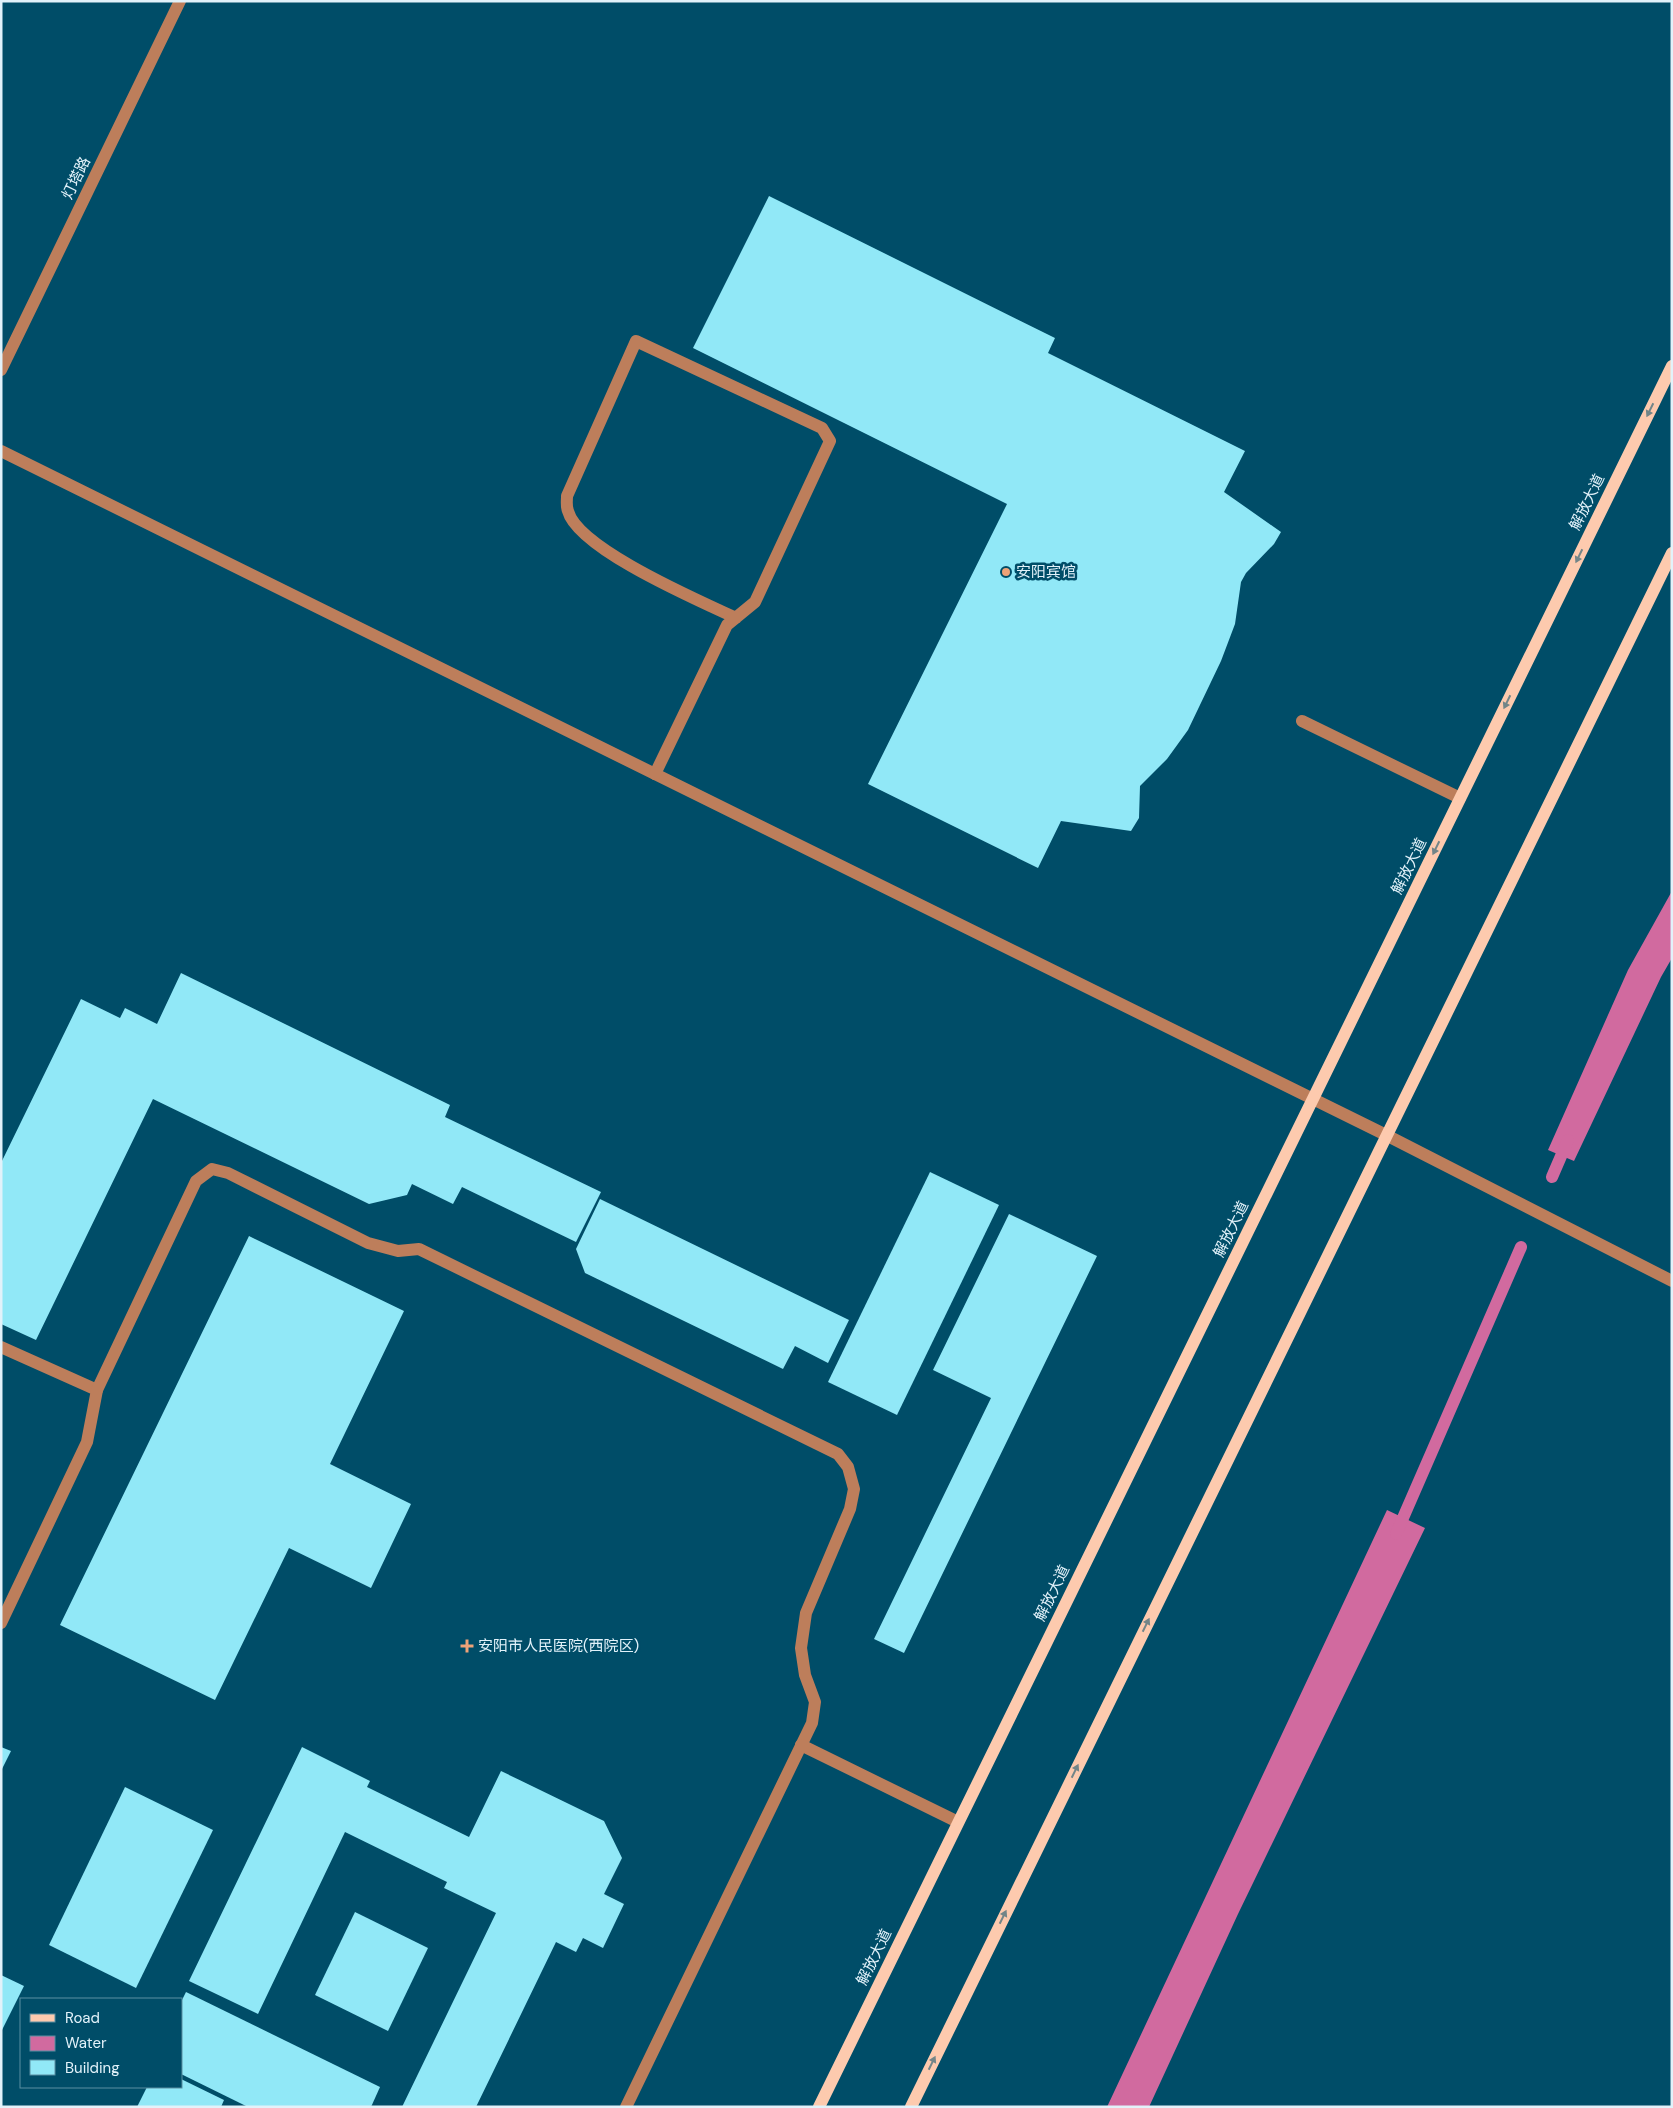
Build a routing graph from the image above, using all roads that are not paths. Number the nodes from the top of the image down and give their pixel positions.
1 (180, 1) edge
2 (1672, 366) edge
3 (1, 370) edge
4 (1, 451) edge
5 (1672, 553) edge
6 (736, 618) junction
7 (1302, 721) dead end
8 (656, 774) junction
9 (1460, 798) junction
10 (1313, 1099) junction
11 (1386, 1135) junction
12 (1672, 1281) edge
13 (1, 1347) edge
14 (97, 1390) junction
15 (1, 1623) edge
16 (801, 1745) junction
17 (958, 1822) junction
18 (626, 2107) edge
19 (819, 2107) edge
20 (910, 2107) edge

1 - 3 street, 灯塔路
2 -> 9 main road, 解放大道
4 - 8 street
5 - 11 main road
6 - 6 street
6 - 8 street
7 - 9 street
8 - 10 street
9 -> 10 main road, 解放大道
10 - 11 street
10 - 17 main road, 解放大道
11 - 12 street
20 -> 11 main road
13 - 14 street
14 - 15 street
14 - 16 street
16 - 17 street
16 - 18 street
17 - 19 main road, 解放大道

